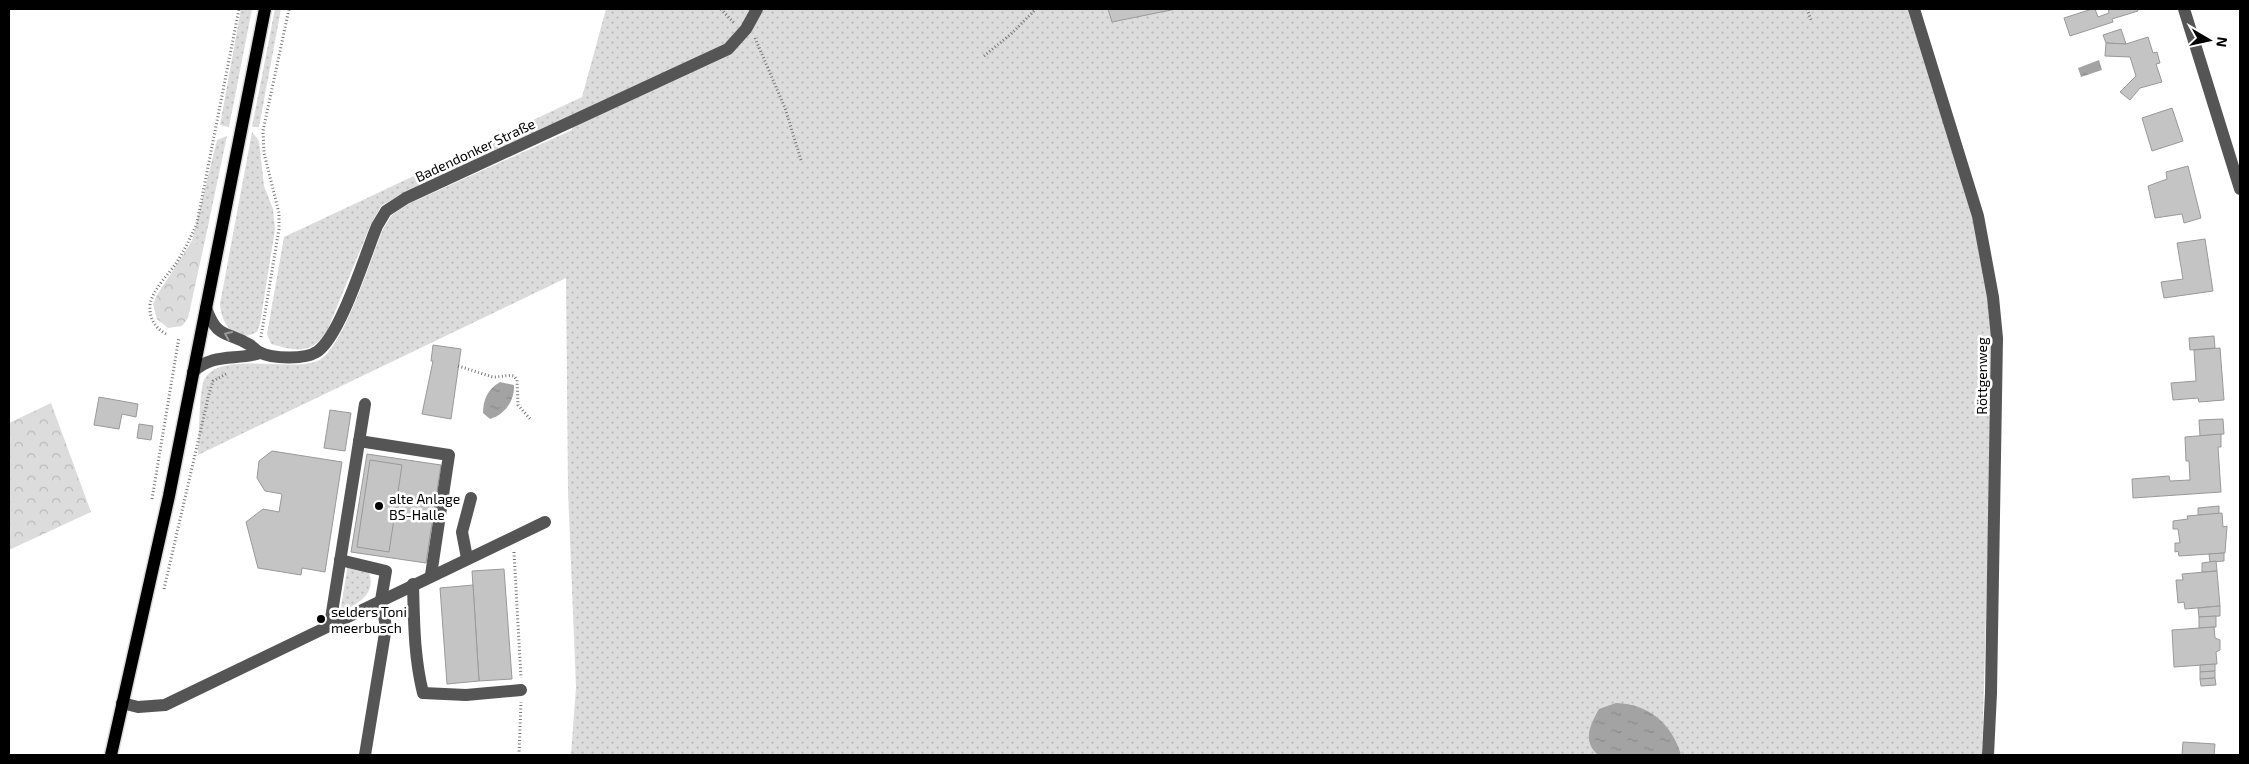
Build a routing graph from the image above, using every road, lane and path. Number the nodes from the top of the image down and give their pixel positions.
1 (239, 9) edge
2 (265, 9) edge
3 (289, 9) edge
4 (722, 9) edge
5 (757, 9) edge
6 (1036, 9) edge
7 (1808, 9) edge
8 (1914, 9) edge
9 (2184, 9) edge
10 (1811, 20) dead end
11 (746, 29) junction
12 (984, 56) dead end
13 (801, 160) dead end
14 (2240, 189) edge
15 (206, 308) junction
16 (166, 334) dead end
17 (179, 337) dead end
18 (260, 353) junction
19 (458, 366) dead end
20 (194, 372) junction
21 (234, 373) dead end
22 (365, 404) dead end
23 (531, 420) dead end
24 (359, 441) junction
25 (470, 498) dead end
26 (152, 501) dead end
27 (545, 522) dead end
28 (513, 536) junction
29 (467, 558) junction
30 (340, 560) junction
31 (431, 575) junction
32 (413, 584) junction
33 (164, 593) dead end
34 (381, 600) junction
35 (330, 626) junction
36 (522, 690) junction
37 (122, 703) junction
38 (111, 755) edge
39 (365, 755) edge
40 (518, 755) edge
41 (1988, 755) edge

1 - 16 path
2 - 15 main road
3 - 18 path
4 - 11 path
5 - 11 street, Badendonker Straße
6 - 12 path
7 - 10 path
8 - 41 street, Röttgenweg
9 - 14 street
11 - 13 path
11 - 18 street, Badendonker Straße
18 -> 15 street, Badendonker Straße
15 - 20 main road
17 - 26 path
18 - 20 street, Badendonker Straße
19 - 23 path
20 - 37 main road
21 - 33 path
22 - 24 street
24 - 30 street
24 - 31 street
25 - 29 street
27 - 28 street
28 - 29 street
28 - 36 path
29 - 31 street
30 - 34 street
30 - 35 street
31 - 32 street
32 - 34 street
32 - 36 street
34 - 35 street
34 - 39 street
35 - 37 street
36 - 40 path
37 - 38 main road

